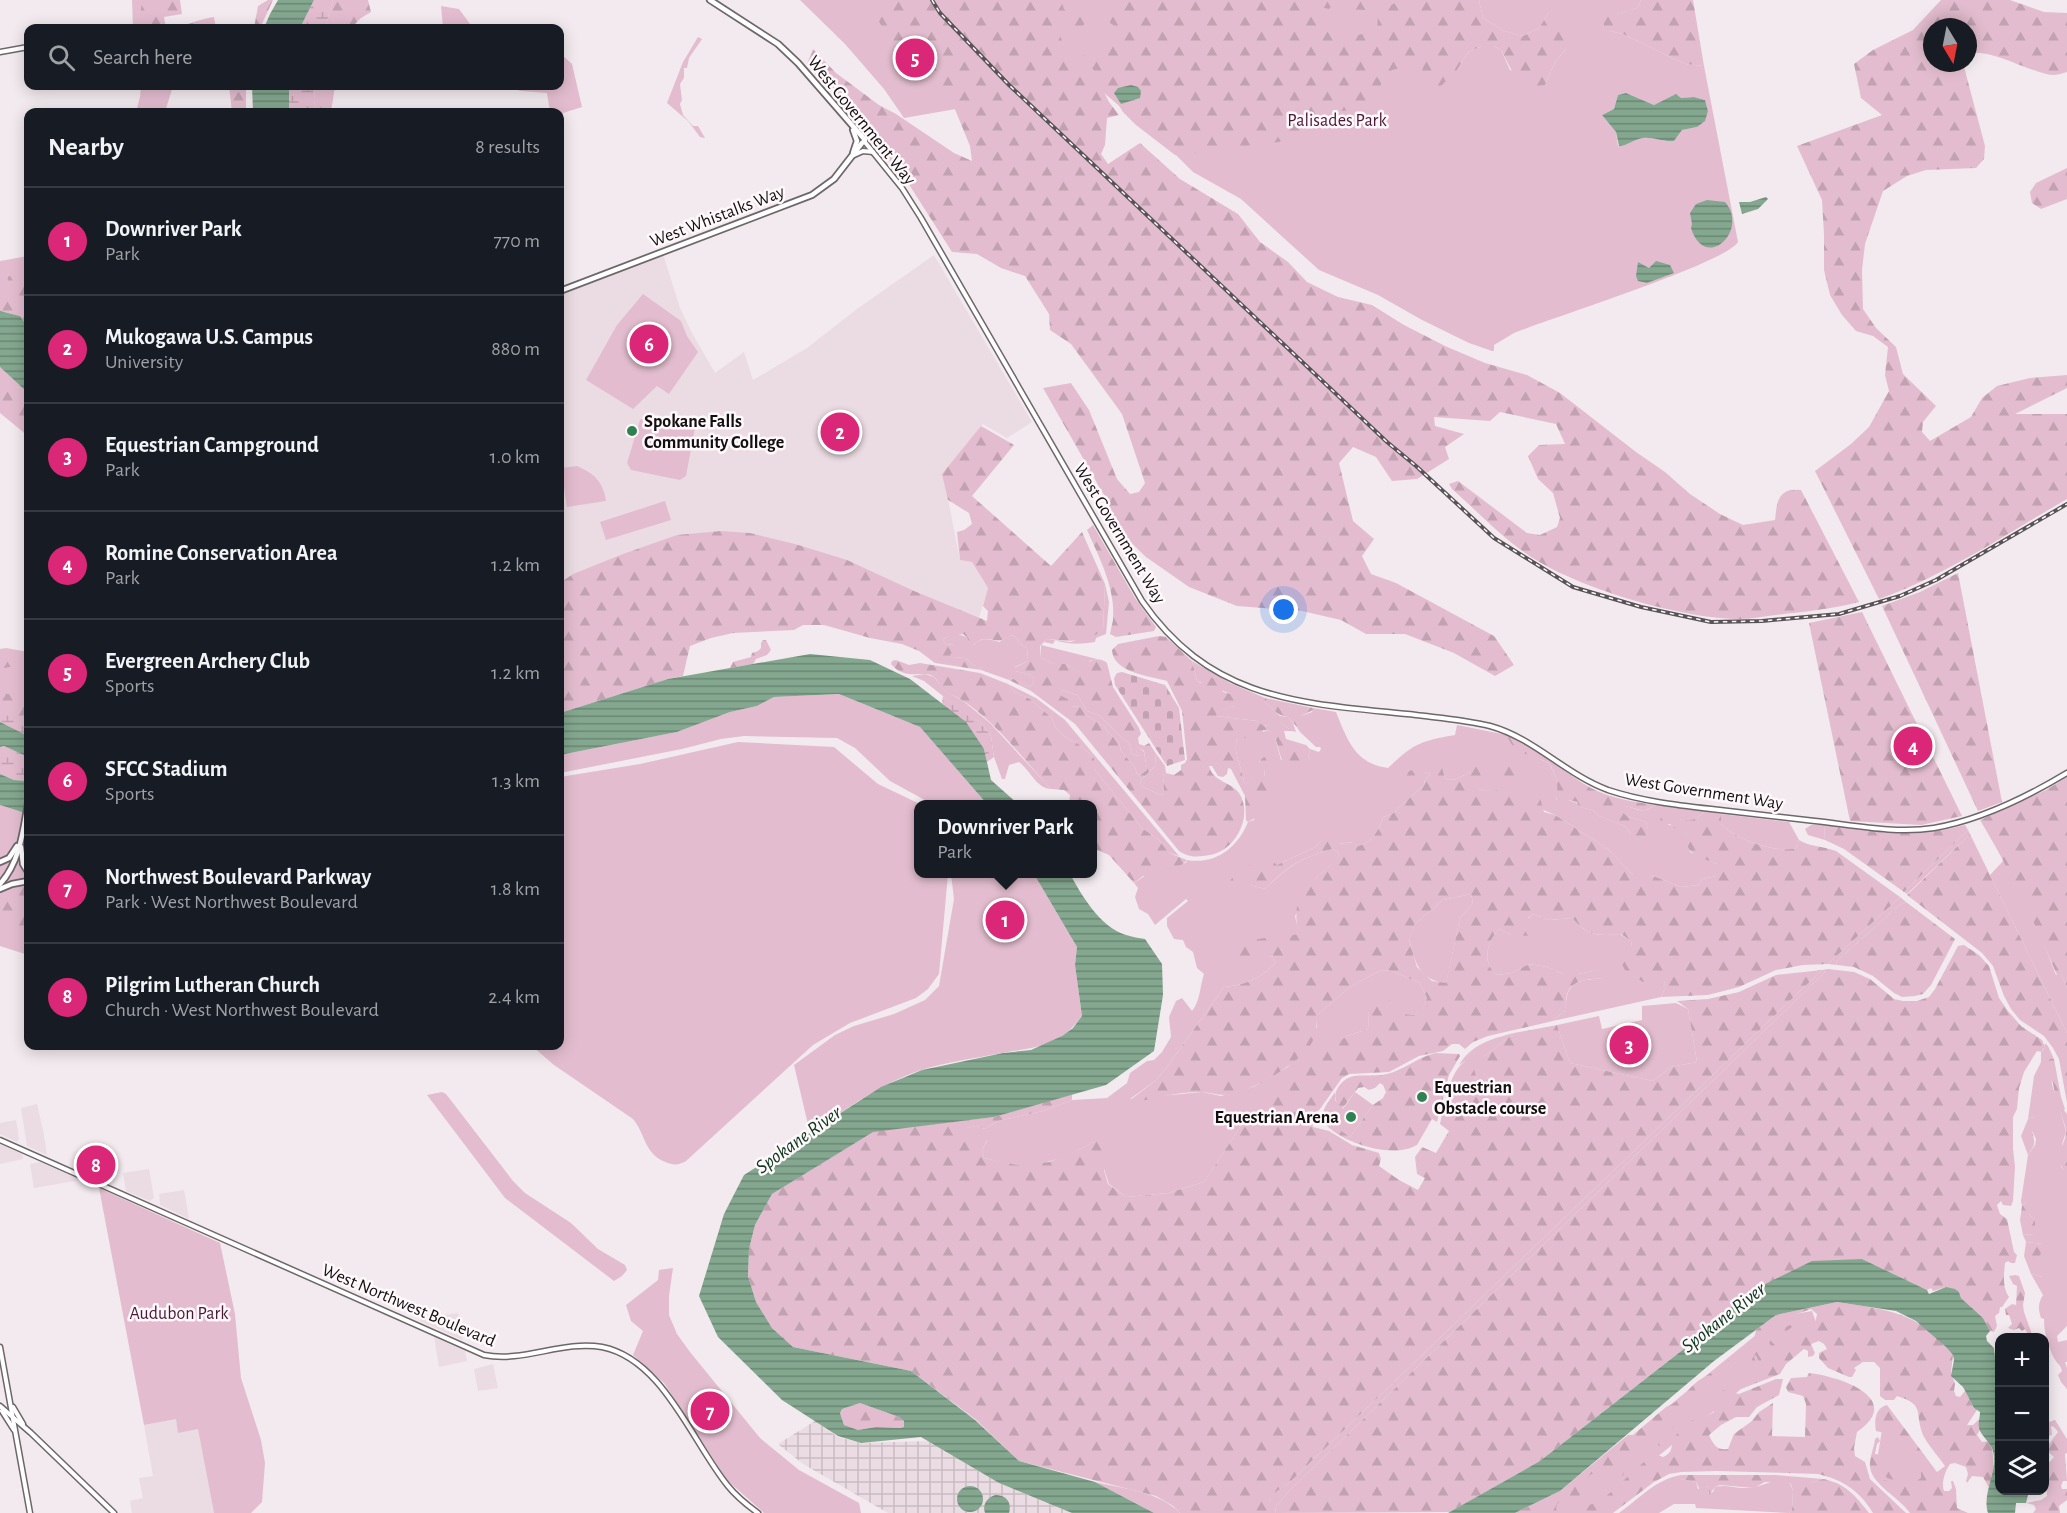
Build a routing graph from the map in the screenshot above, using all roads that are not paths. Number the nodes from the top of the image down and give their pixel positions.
1 (710, 0) edge
2 (24, 48) edge
3 (0, 52) edge
4 (851, 124) junction
5 (864, 142) junction
6 (875, 153) junction
7 (852, 157) junction
8 (564, 289) edge
9 (2067, 773) edge
10 (24, 823) edge
11 (21, 838) junction
12 (0, 862) edge
13 (24, 866) edge
14 (24, 882) edge
15 (0, 884) edge
16 (0, 890) edge
17 (0, 1140) edge
18 (0, 1347) edge
19 (9, 1394) junction
20 (0, 1407) edge
21 (13, 1418) junction
22 (31, 1433) junction
23 (16, 1434) junction
24 (30, 1513) edge
25 (114, 1513) edge
26 (758, 1513) edge

1 - 4 main road, West Government Way
2 - 3 main road
4 - 5 main road, West Government Way
4 - 7 main road
5 - 6 main road, West Government Way
5 - 7 main road, West Whistalks Way
6 - 7 main road
6 - 9 main road, West Government Way
7 - 8 main road, West Whistalks Way
10 - 11 main road
11 - 12 main road
11 - 13 main road
11 - 15 main road
14 - 16 main road
17 - 26 main road, West Northwest Boulevard
18 - 19 main road
19 - 21 main road
19 - 22 main road
20 - 21 main road
20 - 23 main road
21 - 22 main road
21 - 23 main road
22 - 25 main road
23 - 24 main road

